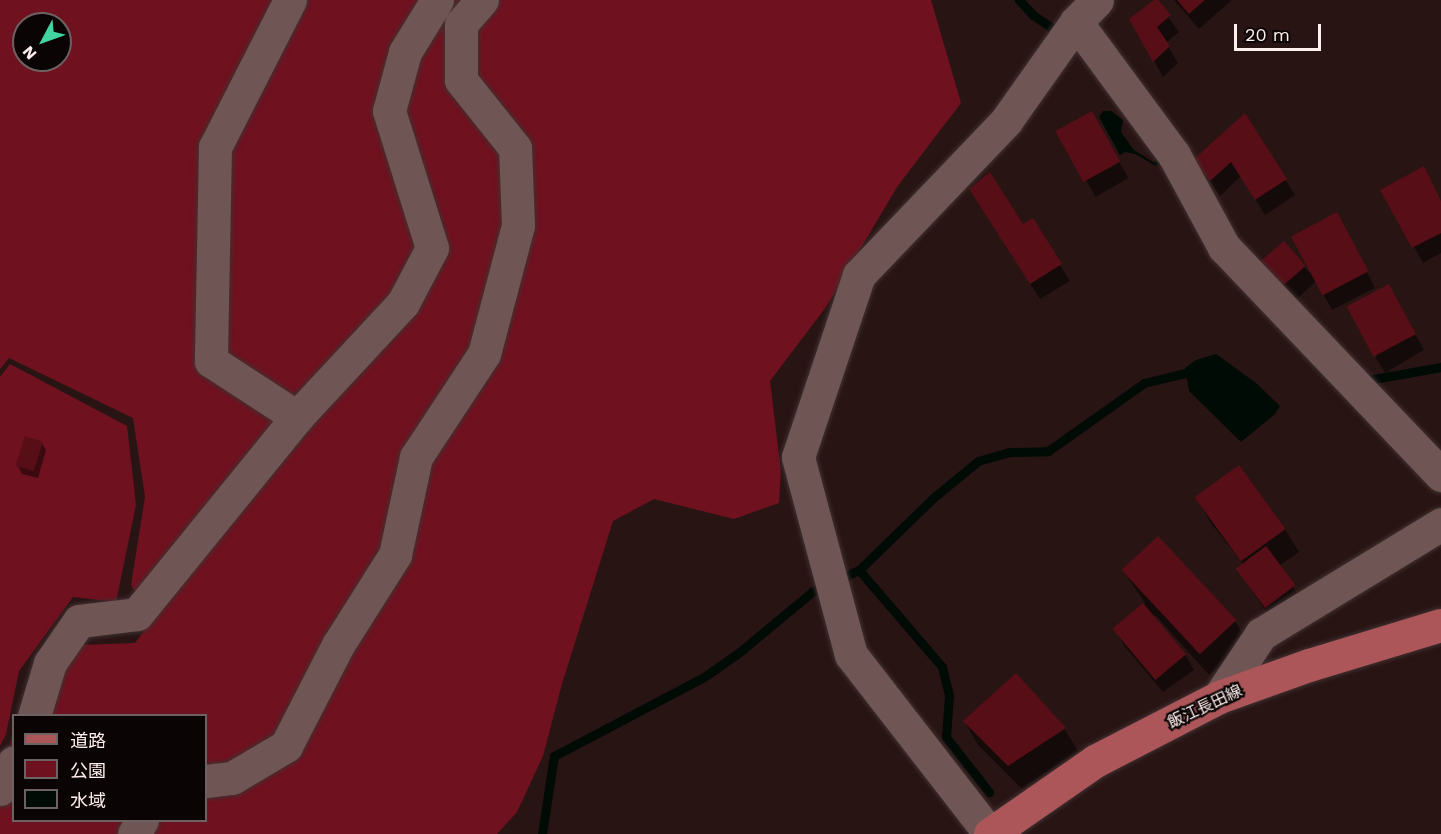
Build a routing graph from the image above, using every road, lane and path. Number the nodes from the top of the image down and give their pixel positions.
1 (290, 0) edge
2 (437, 0) edge
3 (482, 0) edge
4 (1086, 11) edge
5 (297, 417) junction
6 (1441, 475) edge
7 (1441, 524) edge
8 (1441, 625) edge
9 (1219, 697) junction
10 (35, 714) edge
11 (12, 766) edge
12 (207, 781) edge
13 (0, 789) edge
14 (990, 834) edge

1 - 5 street
2 - 5 street
3 - 12 street
4 - 6 street
4 - 14 street
5 - 10 street
7 - 9 street
8 - 9 main road, 飯江長田線
9 - 14 main road, 飯江長田線
11 - 13 street

